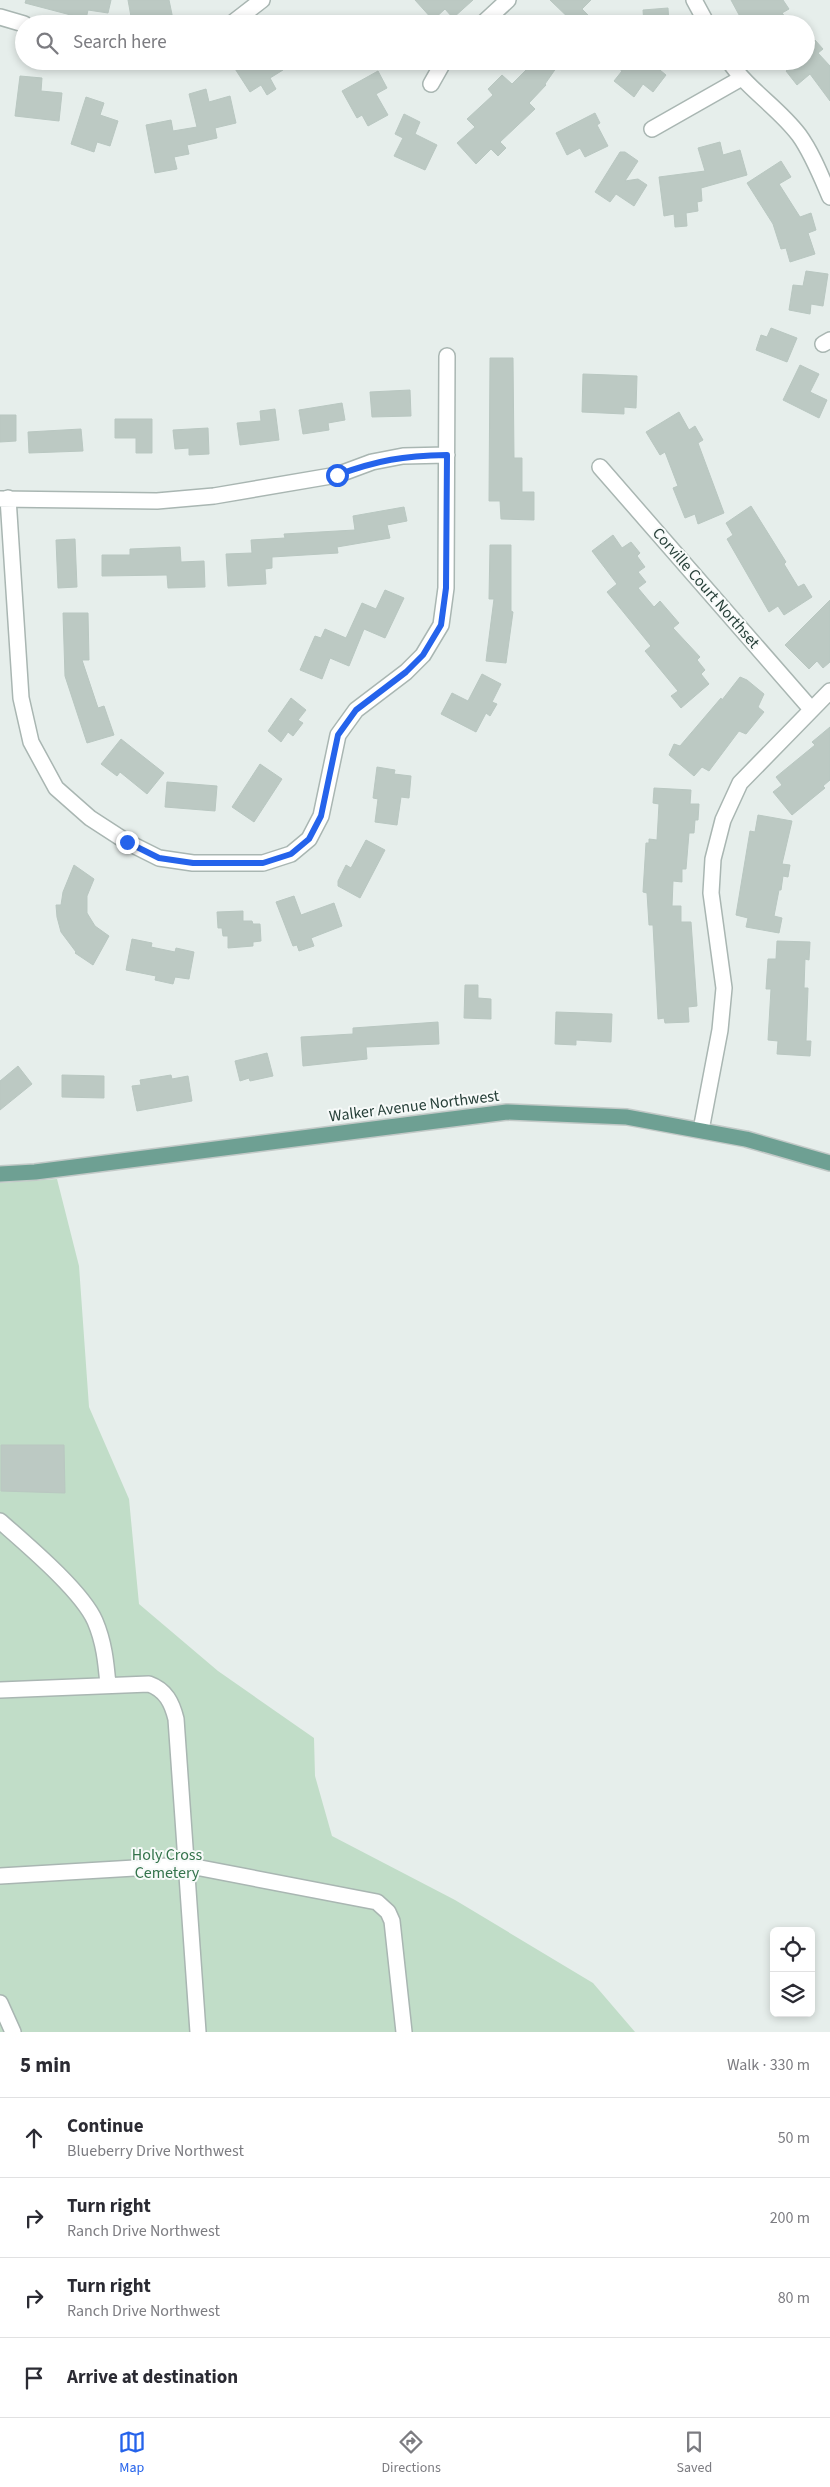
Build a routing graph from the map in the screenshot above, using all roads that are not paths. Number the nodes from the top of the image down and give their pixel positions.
1 (262, 0) edge
2 (508, 0) edge
3 (694, 0) edge
4 (243, 15) edge
5 (492, 15) edge
6 (702, 15) edge
7 (0, 17) edge
8 (15, 21) edge
9 (439, 70) edge
10 (734, 70) edge
11 (740, 79) junction
12 (431, 84) dead end
13 (652, 129) dead end
14 (830, 197) edge
15 (447, 356) dead end
16 (447, 455) junction
17 (600, 467) dead end
18 (4, 499) edge
19 (830, 691) edge
20 (811, 709) junction
21 (701, 1130) junction
22 (830, 1163) edge
23 (0, 1174) edge
24 (0, 1520) edge
25 (108, 1684) junction
26 (0, 1690) edge
27 (185, 1865) junction
28 (0, 1876) edge
29 (0, 2003) edge
30 (13, 2032) edge
31 (198, 2032) edge
32 (404, 2032) edge

1 - 4 street
2 - 5 street
3 - 6 street
7 - 8 street
9 - 12 street
10 - 11 street
11 - 13 street
11 - 14 street
15 - 16 street
16 - 18 street
16 - 18 street
17 - 20 street, Corville Court Northset
19 - 20 street
20 - 21 street
21 - 22 main road, Walker Avenue Northwest
21 - 23 main road, Walker Avenue Northwest
24 - 25 street
25 - 26 street
25 - 27 street
27 - 28 street
27 - 31 street
27 - 32 street
29 - 30 street

